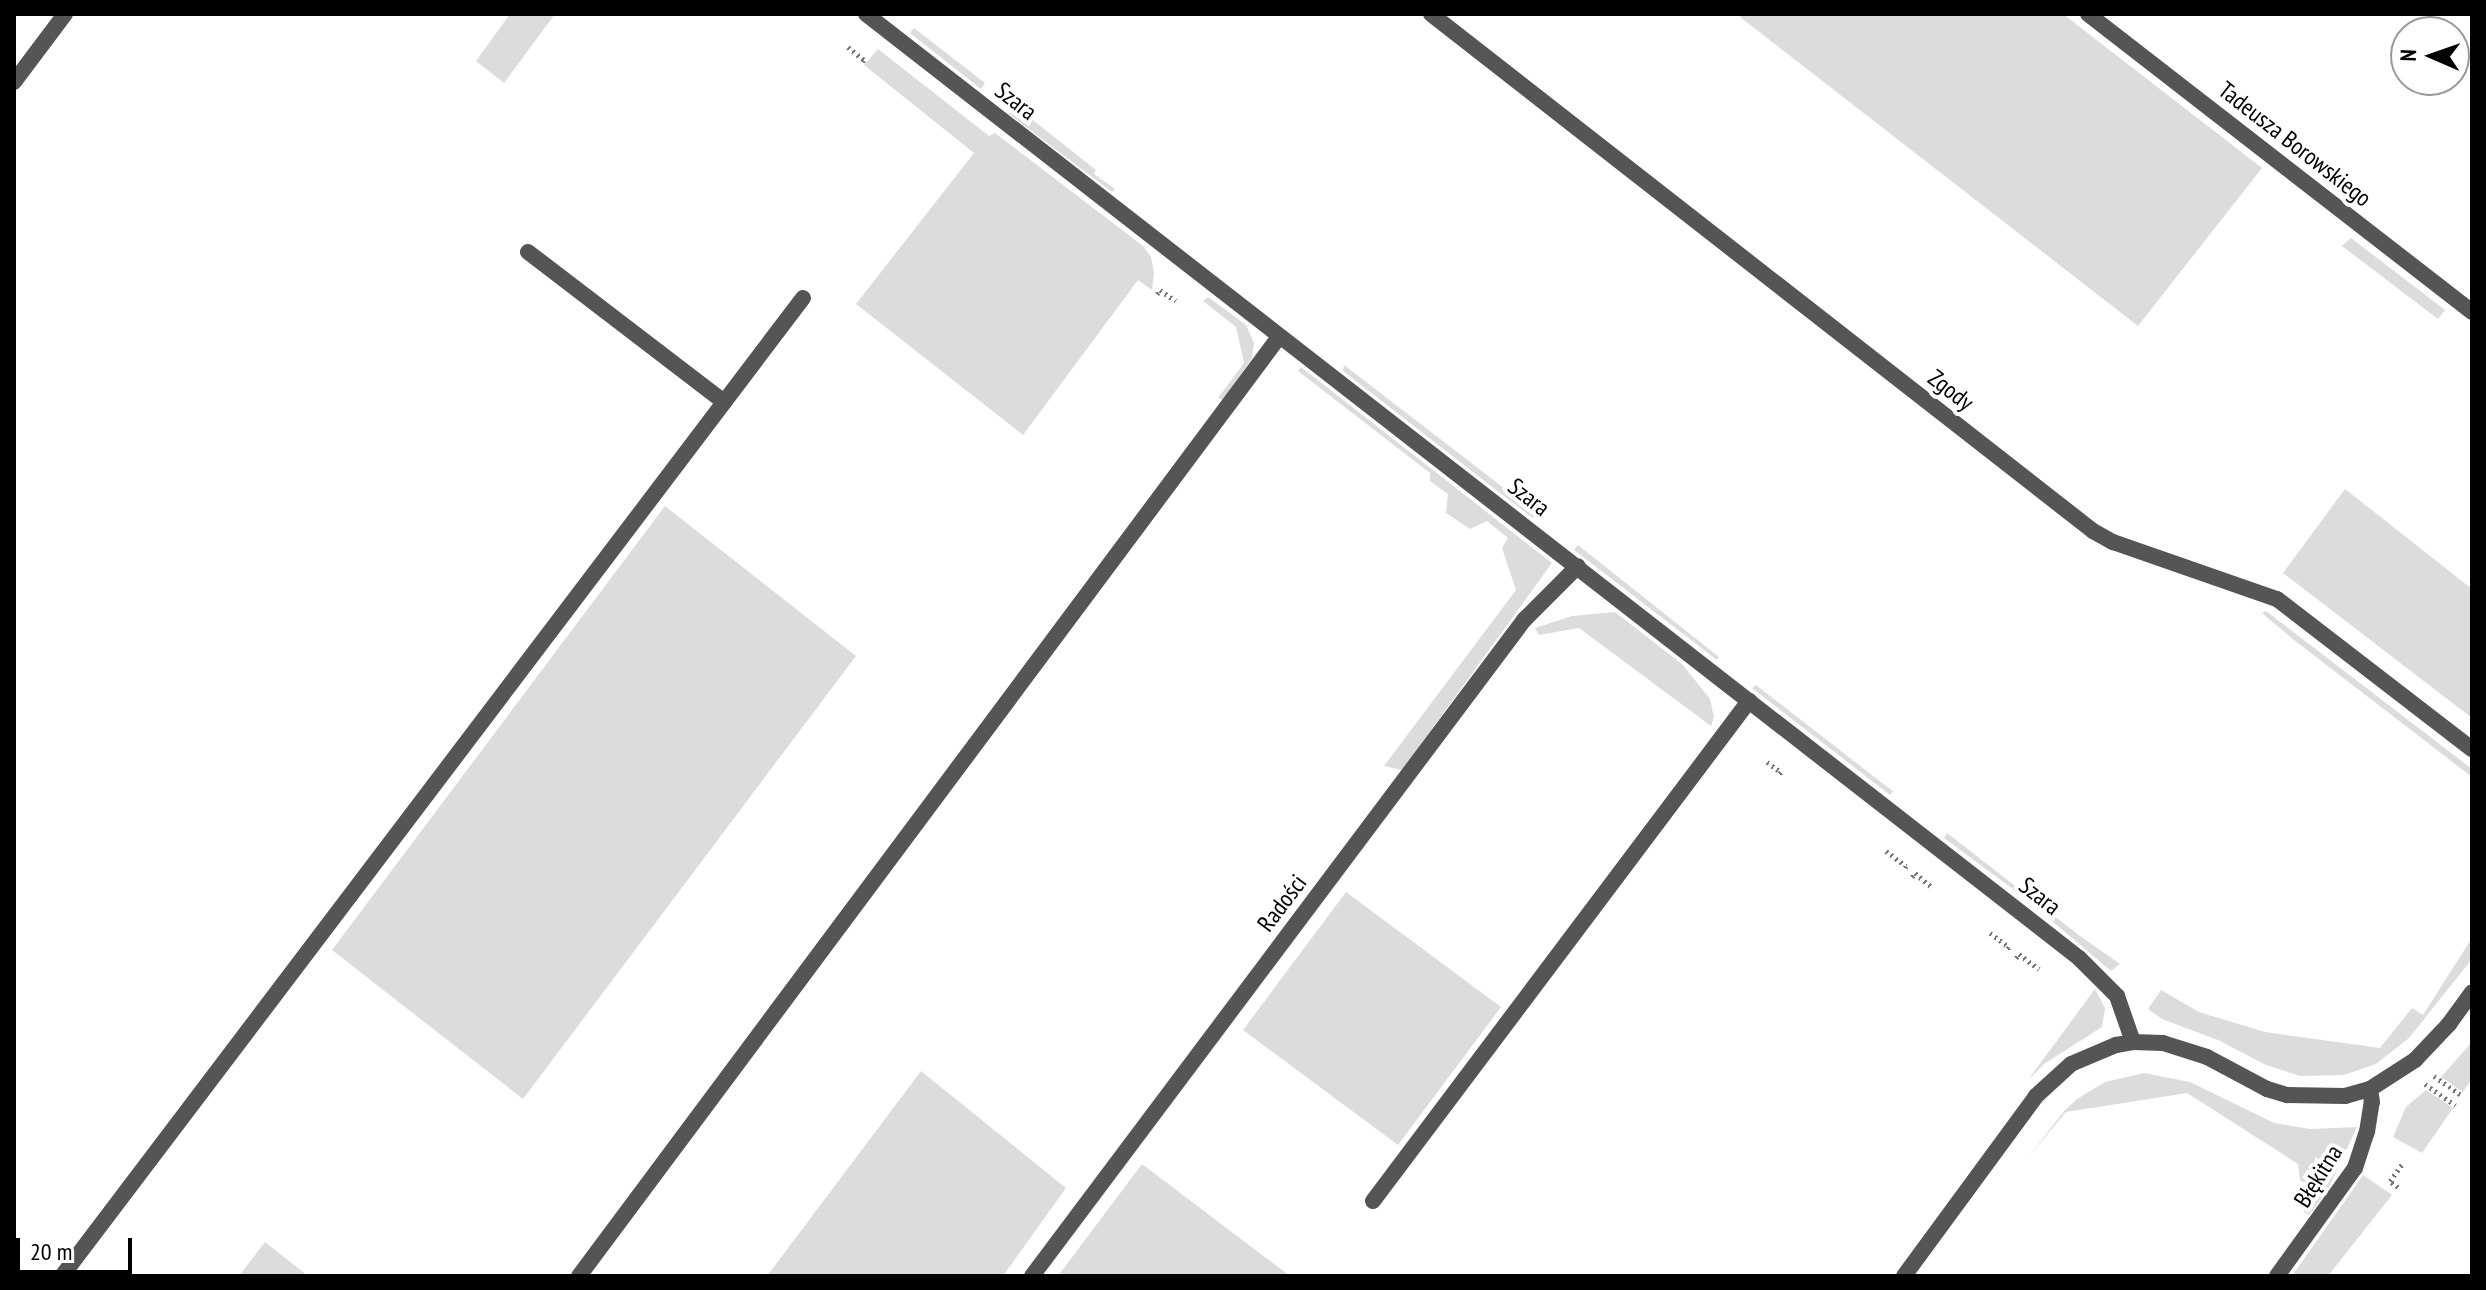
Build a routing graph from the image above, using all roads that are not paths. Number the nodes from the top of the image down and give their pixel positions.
1 (65, 14) edge
2 (866, 14) edge
3 (1431, 14) edge
4 (2088, 14) edge
5 (14, 82) edge
6 (528, 252) dead end
7 (803, 298) dead end
8 (2472, 312) edge
9 (1279, 337) junction
10 (724, 402) junction
11 (1578, 566) junction
12 (1749, 701) junction
13 (2472, 749) edge
14 (2472, 992) edge
15 (2133, 1042) junction
16 (2370, 1089) junction
17 (1373, 1201) dead end
18 (62, 1276) edge
19 (579, 1276) edge
20 (1032, 1276) edge
21 (1904, 1276) edge
22 (2277, 1276) edge

1 - 5 street
2 - 9 street, Szara
3 - 13 street, Zgody
4 - 8 street, Tadeusza Borowskiego
6 - 10 street
7 - 10 street
9 - 11 street, Szara
9 - 19 street
10 - 18 street
11 - 12 street, Szara
11 - 20 street, Radości
12 - 15 street, Szara
12 - 17 street
14 - 16 street
15 - 16 street
15 - 21 street
16 - 22 street, Błękitna

